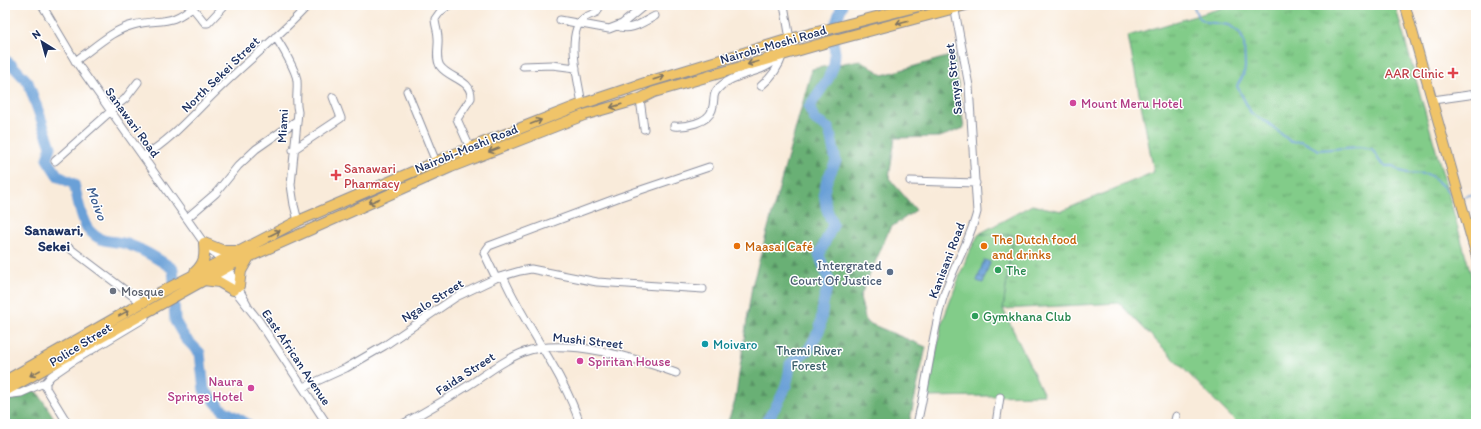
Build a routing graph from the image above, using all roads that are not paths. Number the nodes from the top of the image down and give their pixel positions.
1 (42, 5) edge
2 (308, 5) edge
3 (450, 5) edge
4 (600, 5) edge
5 (645, 5) edge
6 (784, 5) edge
7 (924, 5) edge
8 (966, 5) edge
9 (1405, 5) edge
10 (193, 6) edge
11 (223, 7) dead end
12 (954, 7) edge
13 (655, 16) dead end
14 (560, 20) dead end
15 (579, 24) junction
16 (618, 26) junction
17 (849, 31) junction
18 (275, 37) junction
19 (790, 39) junction
20 (782, 55) junction
21 (75, 61) junction
22 (523, 66) dead end
23 (576, 68) junction
24 (138, 82) dead end
25 (761, 86) dead end
26 (407, 91) dead end
27 (1476, 94) edge
28 (332, 97) dead end
29 (640, 99) junction
30 (1433, 100) junction
31 (582, 104) junction
32 (111, 111) junction
33 (296, 121) junction
34 (674, 126) dead end
35 (644, 129) dead end
36 (470, 148) junction
37 (293, 150) junction
38 (972, 152) joint
39 (144, 156) junction
40 (55, 161) dead end
41 (436, 162) junction
42 (709, 167) dead end
43 (910, 181) dead end
44 (976, 183) junction
45 (187, 218) junction
46 (298, 221) junction
47 (68, 247) dead end
48 (207, 247) junction
49 (240, 250) junction
50 (1476, 255) edge
51 (249, 257) junction
52 (221, 265) junction
53 (499, 277) junction
54 (187, 278) junction
55 (204, 280) junction
56 (236, 288) junction
57 (703, 289) dead end
58 (165, 301) junction
59 (142, 303) junction
60 (542, 348) junction
61 (676, 373) dead end
62 (5, 381) edge
63 (46, 382) junction
64 (304, 387) junction
65 (5, 391) edge
66 (5, 395) edge
67 (1000, 397) dead end
68 (1176, 416) dead end
69 (68, 424) edge
70 (327, 424) edge
71 (403, 424) edge
72 (580, 424) edge
73 (917, 424) edge
74 (996, 424) edge
75 (1174, 424) edge

1 - 21 street, Sanawari Road
2 - 18 street, North Sekei Street
3 - 36 street
4 - 15 street
5 - 16 street
6 - 19 street
7 - 17 highway, Nairobi-Moshi Road
8 - 12 highway, Nairobi-Moshi Road
9 - 30 main road
10 - 11 street
10 - 21 street
12 -> 17 highway, Nairobi-Moshi Road
12 - 38 street, Sanya Street
13 - 16 street
14 - 15 street
15 - 16 street
15 - 23 street
17 - 19 highway, Nairobi-Moshi Road
17 - 20 highway, Nairobi-Moshi Road
18 - 33 street, Miami
18 - 39 street, North Sekei Street
31 -> 19 highway, Nairobi-Moshi Road
20 - 25 street
20 -> 29 highway, Nairobi-Moshi Road
20 - 34 street
21 - 32 street, Sanawari Road
22 - 23 street
23 - 31 street
24 - 32 street
26 - 41 street
27 - 30 street
28 - 37 street
29 - 35 street
29 -> 51 highway, Nairobi-Moshi Road
30 - 50 main road
36 -> 31 highway, Nairobi-Moshi Road
32 - 39 street, Sanawari Road
32 - 40 street
33 - 37 street, Miami
33 - 45 street
36 - 41 highway, Nairobi-Moshi Road
37 - 46 street, Miami
38 - 44 street, Kanisani Road
39 - 45 street, Sanawari Road
41 - 46 highway, Nairobi-Moshi Road
42 - 53 street
43 - 44 street
44 - 73 street, Kanisani Road
45 - 48 street, Sanawari Road
49 -> 46 highway, Nairobi-Moshi Road
47 - 59 street
48 - 49 highway
48 - 52 street, Sanawari Road
48 - 54 highway
49 - 52 highway, Nairobi-Moshi Road
51 - 52 highway, Nairobi-Moshi Road
51 - 56 highway
52 - 54 highway, Nairobi-Moshi Road
52 - 55 highway, Nairobi-Moshi Road
52 - 56 street, Sanawari Road
53 - 57 street, Ngalo Street
53 - 60 street
53 - 64 street, Ngalo Street
54 - 59 highway, Nairobi-Moshi Road
55 - 56 highway
55 - 58 highway, Nairobi-Moshi Road
56 - 64 street, East African Avenue
58 - 63 street, Police Street
58 -> 65 highway, Nairobi-Moshi Road
62 -> 59 highway, Nairobi-Moshi Road
60 - 61 street, Mushi Street
60 - 71 street, Faida Street
60 - 72 street
63 - 66 street
63 - 69 street, Police Street
64 - 70 street, East African Avenue
67 - 74 street
68 - 75 street

